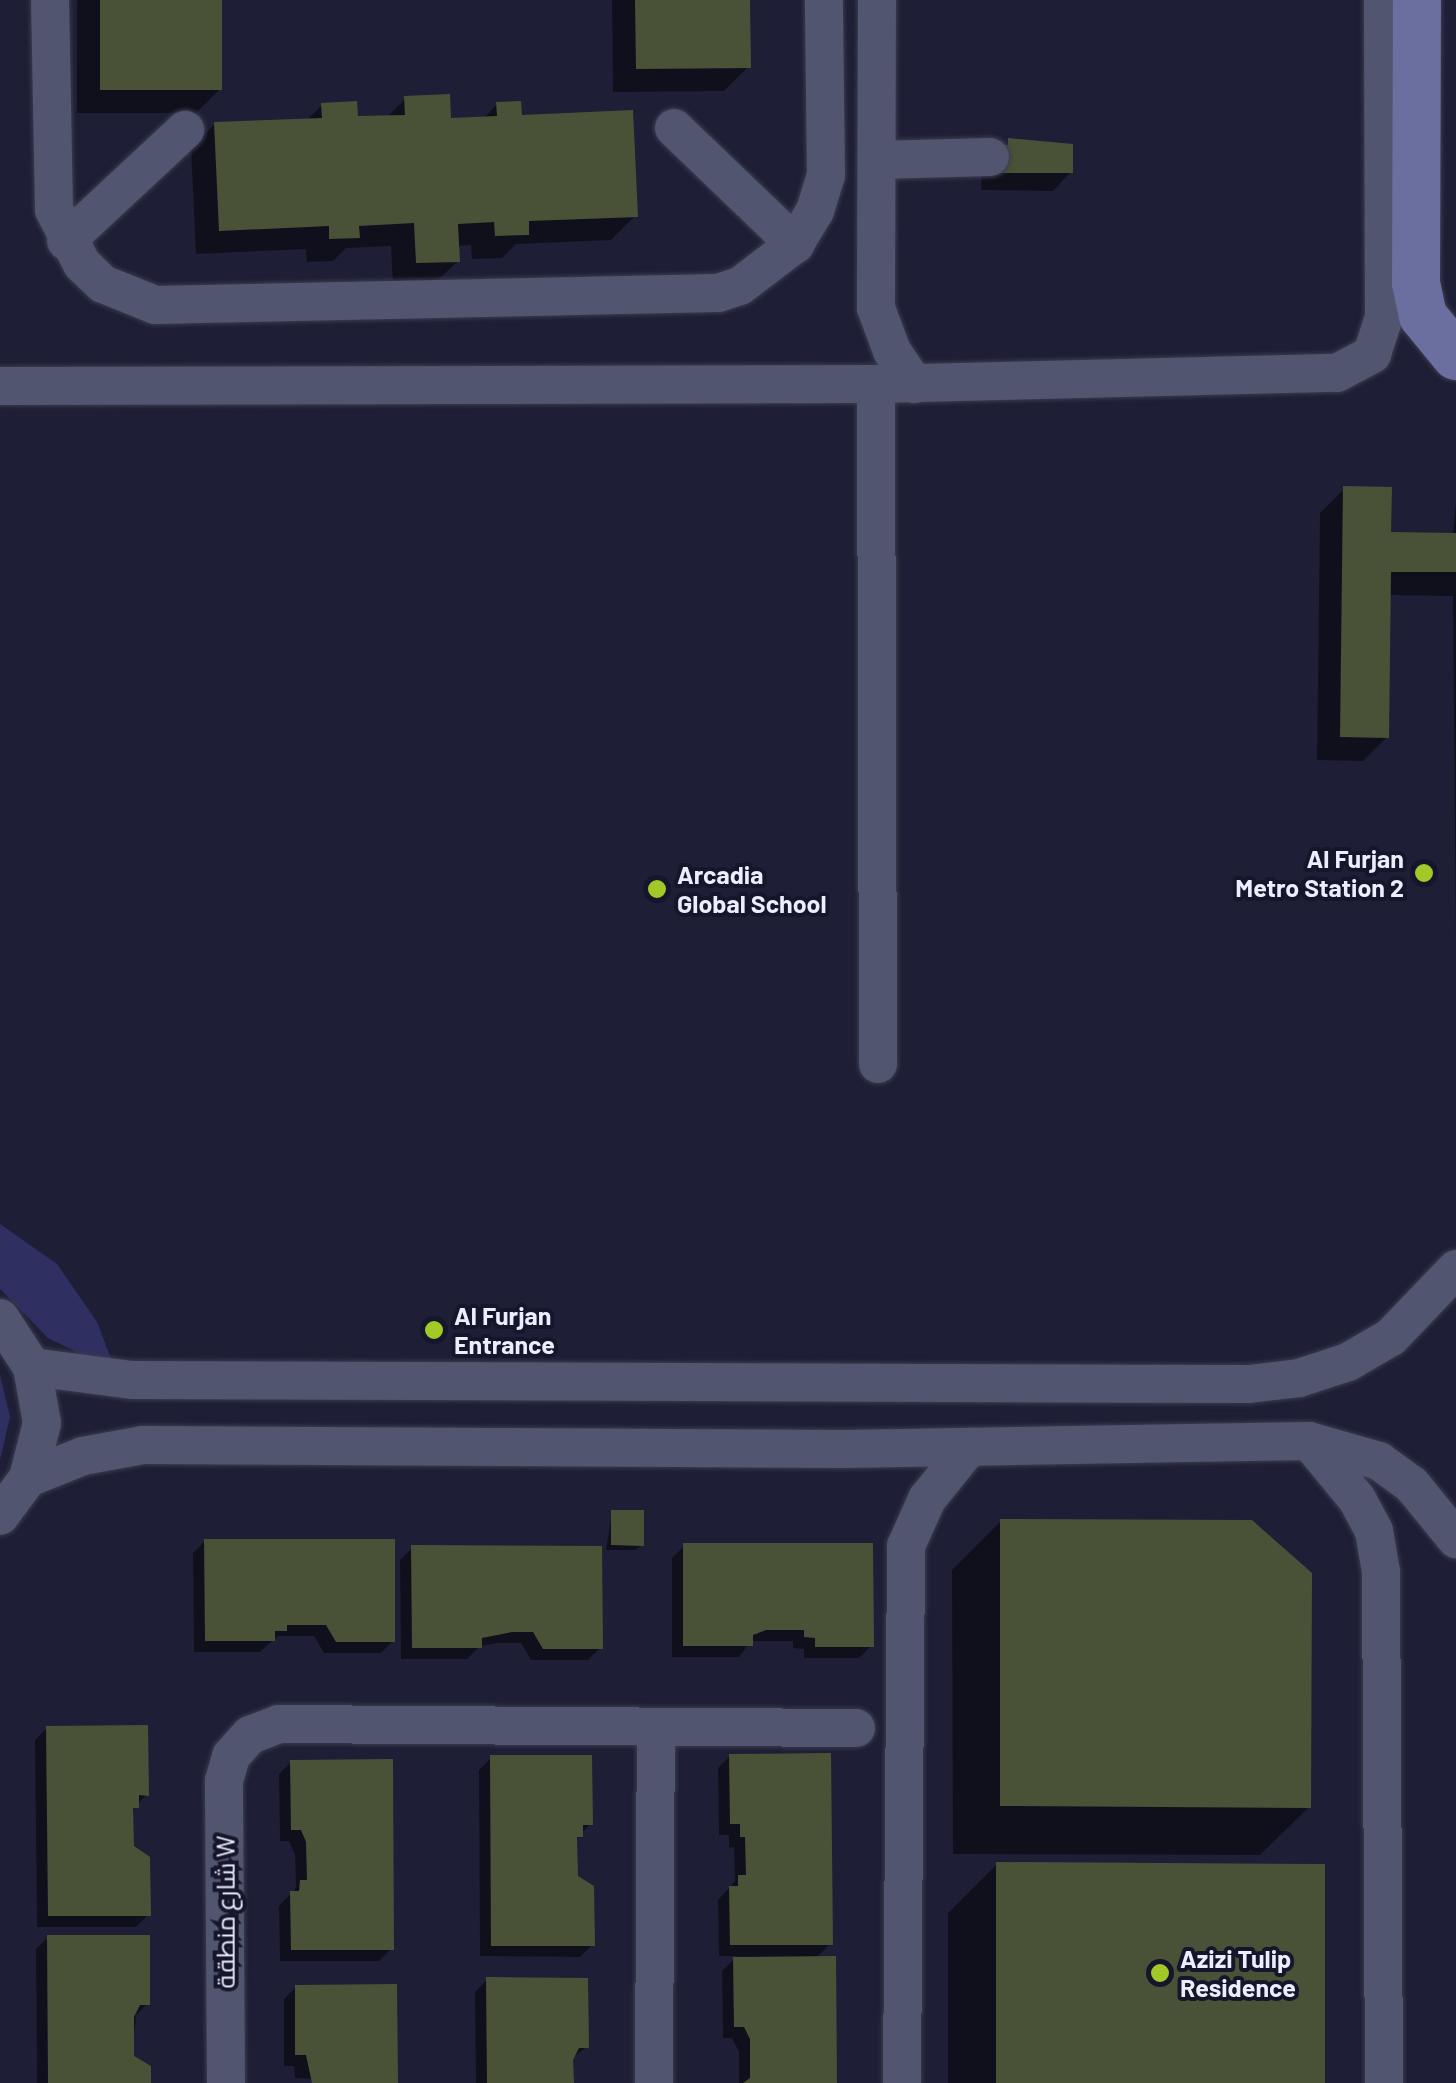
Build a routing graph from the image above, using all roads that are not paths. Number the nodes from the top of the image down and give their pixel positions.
1 (50, 0) edge
2 (824, 0) edge
3 (877, 0) edge
4 (1383, 0) edge
5 (1417, 0) edge
6 (674, 128) dead end
7 (185, 130) dead end
8 (990, 157) dead end
9 (877, 160) junction
10 (66, 241) junction
11 (795, 244) junction
12 (876, 308) junction
13 (1456, 356) edge
14 (836, 384) junction
15 (876, 384) junction
16 (914, 384) junction
17 (0, 386) edge
18 (878, 1064) dead end
19 (1456, 1268) edge
20 (0, 1318) edge
21 (32, 1366) junction
22 (1309, 1442) junction
23 (969, 1447) junction
24 (28, 1478) junction
25 (0, 1516) edge
26 (1456, 1539) edge
27 (656, 1726) junction
28 (856, 1728) dead end
29 (226, 2083) edge
30 (654, 2083) edge
31 (902, 2083) edge
32 (1384, 2083) edge

1 - 10 street
2 - 11 street
3 - 9 street
4 - 16 street
5 - 13 main road
6 - 11 street
7 - 10 street
8 - 9 street
9 - 12 street
10 - 11 street
12 - 14 street
12 - 16 street
14 - 15 street
14 - 17 street
15 - 16 street
15 - 18 street
19 - 21 street
20 - 21 street
21 - 24 street
22 - 23 street
22 - 26 street
22 - 32 street
23 - 24 street
23 - 31 street
24 - 25 street
27 - 28 street
27 - 29 street, شارع منطقة W
27 - 30 street

